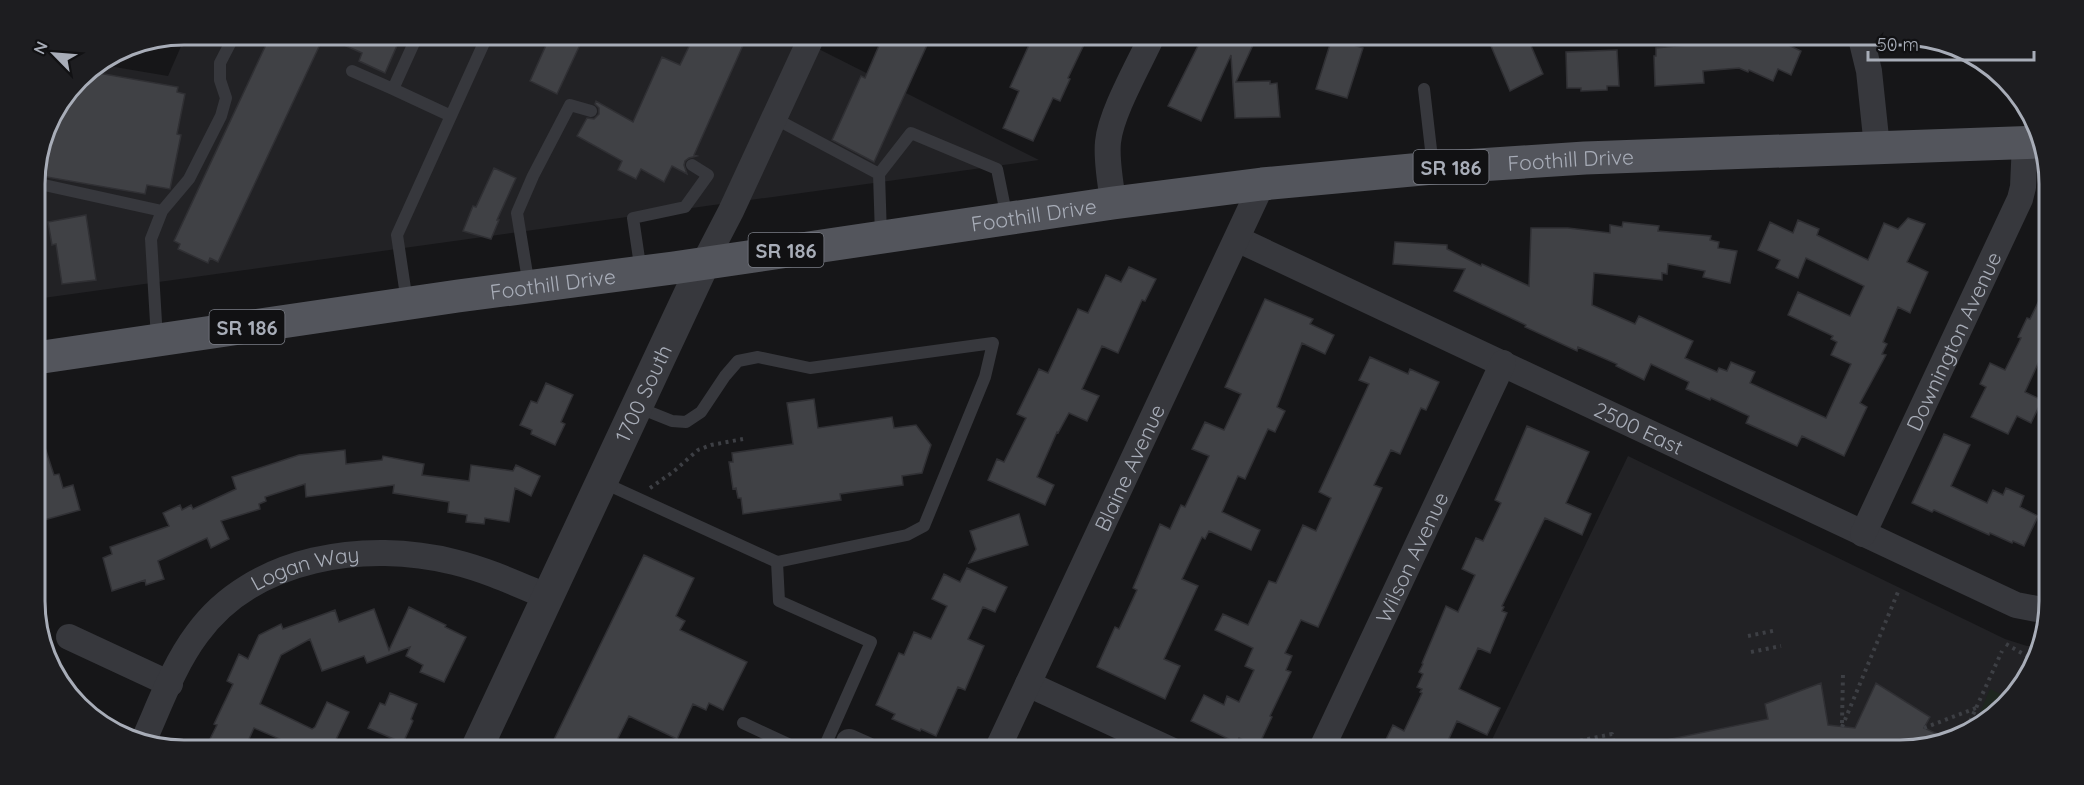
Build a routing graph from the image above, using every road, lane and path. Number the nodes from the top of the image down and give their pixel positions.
1 (229, 45) edge
2 (413, 45) edge
3 (483, 45) edge
4 (808, 45) edge
5 (1148, 45) edge
6 (1863, 45) edge
7 (352, 71) dead end
8 (393, 89) junction
9 (1424, 89) dead end
10 (591, 111) dead end
11 (451, 116) junction
12 (774, 118) junction
13 (2031, 142) edge
14 (1877, 147) junction
15 (692, 165) dead end
16 (1433, 168) junction
17 (879, 174) junction
18 (1262, 184) junction
19 (45, 185) edge
20 (1113, 202) junction
21 (162, 211) junction
22 (1007, 219) junction
23 (881, 236) junction
24 (1237, 239) junction
25 (704, 263) junction
26 (641, 272) junction
27 (530, 287) junction
28 (407, 303) junction
29 (157, 340) junction
30 (45, 357) edge
31 (1503, 363) junction
32 (636, 407) junction
33 (743, 439) dead end
34 (602, 482) junction
35 (638, 498) junction
36 (1863, 534) junction
37 (777, 562) junction
38 (1898, 592) dead end
39 (548, 597) junction
40 (2039, 609) edge
41 (1777, 630) dead end
42 (1748, 636) dead end
43 (69, 637) dead end
44 (2006, 644) dead end
45 (1781, 646) dead end
46 (2002, 651) dead end
47 (1751, 652) dead end
48 (2028, 656) edge
49 (1843, 673) dead end
50 (170, 684) junction
51 (1028, 684) junction
52 (1977, 708) junction
53 (1971, 720) edge
54 (743, 723) dead end
55 (1924, 728) dead end
56 (146, 735) edge
57 (481, 740) edge
58 (780, 740) edge
59 (827, 740) edge
60 (1002, 740) edge
61 (1149, 740) edge
62 (1326, 740) edge
63 (1584, 740) edge
64 (1613, 740) edge

1 - 21 lane
2 - 8 lane
3 - 11 lane
4 - 12 street, 1700 South
5 - 20 street
6 - 14 street
7 - 8 lane
8 - 11 lane
9 - 16 lane
10 - 27 lane
11 - 28 lane
12 - 17 lane
12 - 25 street, 1700 South
13 - 14 main road, Foothill Drive / SR 186
13 - 36 street, Downington Avenue
14 - 16 main road, Foothill Drive / SR 186
15 - 26 lane
16 - 18 main road, Foothill Drive / SR 186
17 - 22 lane
17 - 23 lane
18 - 20 main road, Foothill Drive / SR 186
18 - 24 street, Blaine Avenue
19 - 21 lane
20 - 22 main road, Foothill Drive / SR 186
21 - 29 lane
22 - 23 main road, Foothill Drive / SR 186
23 - 25 main road, Foothill Drive / SR 186
24 - 31 street, 2500 East
24 - 51 street, Blaine Avenue
25 - 26 main road, Foothill Drive / SR 186
25 - 32 street, 1700 South
26 - 27 main road, Foothill Drive / SR 186
27 - 28 main road, Foothill Drive / SR 186
28 - 29 main road, Foothill Drive / SR 186
29 - 30 main road, Foothill Drive / SR 186
31 - 36 street, 2500 East
31 - 62 street, Wilson Avenue
32 - 34 street, 1700 South
32 - 37 lane
33 - 35 path
34 - 35 lane
34 - 39 street, 1700 South
35 - 37 lane
36 - 40 street, 2500 East
37 - 59 lane
38 - 49 path
39 - 50 street, Logan Way
39 - 57 street, 1700 South
41 - 42 path
43 - 50 street
44 - 48 path
45 - 47 path
46 - 52 path
50 - 56 street, Logan Way
51 - 60 street, Blaine Avenue
51 - 61 street
52 - 53 path
52 - 55 path
54 - 58 lane
63 - 64 path

